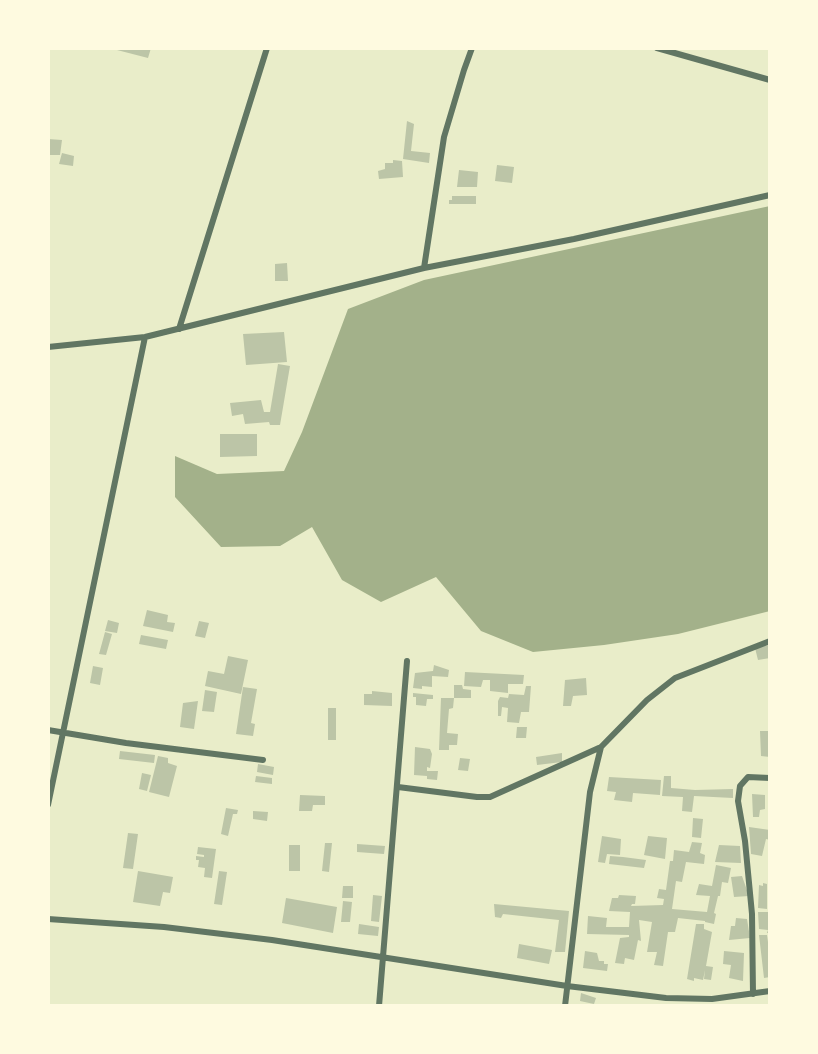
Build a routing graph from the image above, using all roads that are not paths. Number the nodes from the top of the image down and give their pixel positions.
1 (267, 48) edge
2 (472, 48) edge
3 (657, 48) edge
4 (770, 80) edge
5 (770, 195) edge
6 (424, 268) junction
7 (179, 329) junction
8 (145, 337) junction
9 (48, 346) edge
10 (770, 641) edge
11 (407, 661) dead end
12 (48, 730) edge
13 (64, 732) junction
14 (601, 747) junction
15 (263, 760) dead end
16 (770, 778) edge
17 (398, 787) junction
18 (48, 805) edge
19 (48, 919) edge
20 (384, 958) junction
21 (567, 986) junction
22 (770, 991) edge
23 (753, 994) junction
24 (379, 1006) edge
25 (565, 1006) edge

1 - 7 street
2 - 6 street
3 - 4 street
5 - 6 street
6 - 7 street
7 - 8 street
8 - 9 street
8 - 13 street
10 - 14 street
11 - 17 street
12 - 13 street
13 - 15 street
13 - 18 street
14 - 17 street
14 - 21 street
16 - 23 street
17 - 20 street
19 - 20 street
20 - 21 street
20 - 24 street
21 - 23 street
21 - 25 street
22 - 23 street

